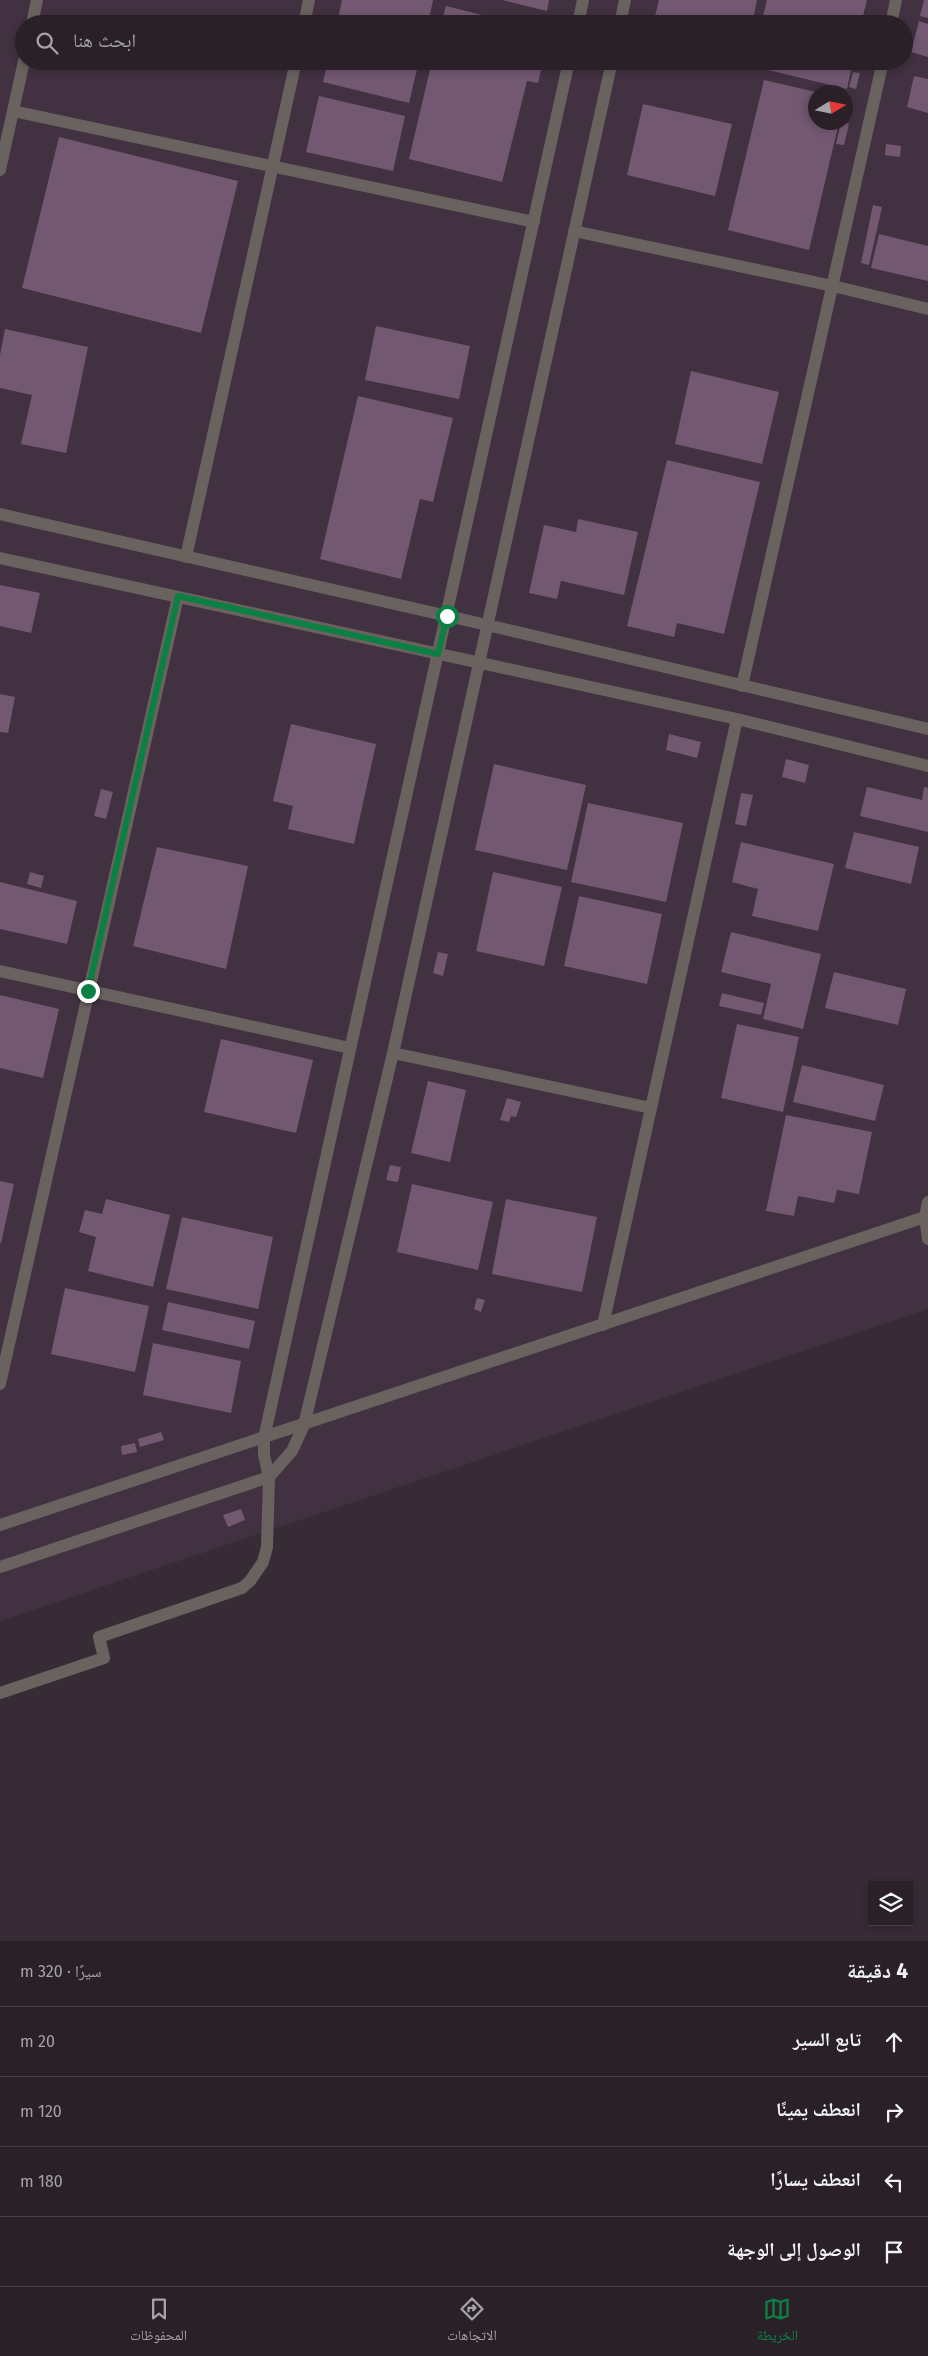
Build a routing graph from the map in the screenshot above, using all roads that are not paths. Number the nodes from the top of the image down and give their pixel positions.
1 (37, 0) edge
2 (309, 0) edge
3 (583, 0) edge
4 (625, 0) edge
5 (896, 0) edge
6 (34, 15) edge
7 (306, 15) edge
8 (580, 15) edge
9 (622, 15) edge
10 (893, 15) edge
11 (22, 70) edge
12 (294, 70) edge
13 (567, 70) edge
14 (610, 70) edge
15 (881, 70) edge
16 (13, 111) junction
17 (272, 166) junction
18 (0, 170) edge
19 (534, 222) junction
20 (574, 231) junction
21 (833, 286) junction
22 (928, 309) edge
23 (0, 514) edge
24 (186, 557) junction
25 (0, 558) edge
26 (178, 596) junction
27 (447, 616) junction
28 (487, 625) junction
29 (438, 654) junction
30 (479, 663) junction
31 (742, 686) junction
32 (737, 719) junction
33 (928, 729) edge
34 (928, 766) edge
35 (0, 971) edge
36 (88, 991) junction
37 (350, 1048) junction
38 (393, 1053) junction
39 (651, 1108) junction
40 (928, 1202) edge
41 (926, 1217) edge
42 (928, 1239) edge
43 (603, 1325) junction
44 (1, 1377) edge
45 (304, 1425) junction
46 (264, 1438) junction
47 (269, 1477) junction
48 (0, 1525) edge
49 (0, 1567) edge
50 (0, 1693) edge

1 - 6 street
2 - 7 street
3 - 8 street
4 - 9 street
5 - 10 street
11 - 16 street
12 - 17 street
13 - 19 street
14 - 20 street
15 - 21 street
16 - 17 street
16 - 18 street
17 - 19 street
17 - 24 street
19 - 27 street
20 - 21 street
20 - 28 street
21 - 22 street
21 - 31 street
23 - 24 street
24 - 27 street
25 - 26 street
26 - 29 street
26 - 36 street
27 - 28 street
27 - 29 street
28 - 30 street
28 - 31 street
29 - 30 street
29 - 37 street
30 - 32 street
30 - 38 street
31 - 33 street
32 - 34 street
32 - 39 street
35 - 36 street
36 - 37 street
36 - 44 street
37 - 46 street
38 - 39 street
38 - 45 street
39 - 43 street
40 - 41 street
41 - 42 street
41 - 43 street
43 - 45 street
45 - 46 street
45 - 47 street
46 - 47 street
46 - 48 street
47 - 49 street
47 - 50 street

